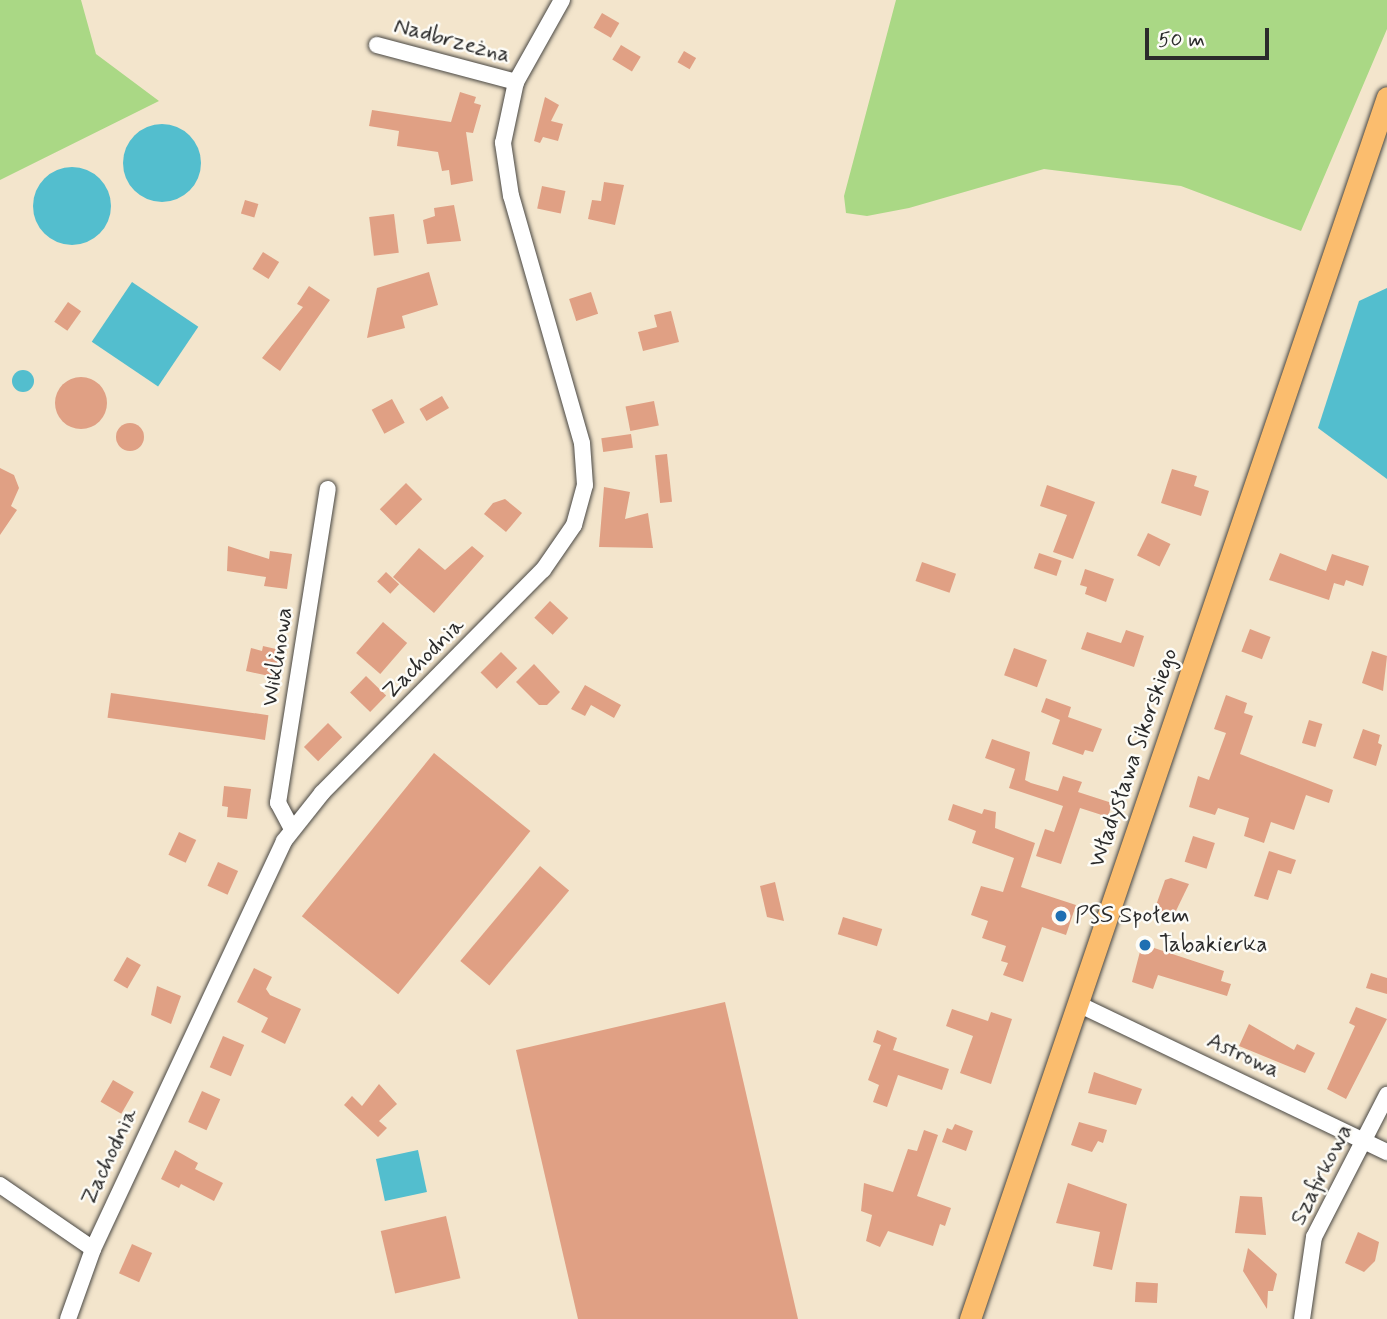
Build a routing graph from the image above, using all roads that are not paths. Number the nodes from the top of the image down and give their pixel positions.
1 (562, 0) edge
2 (377, 45) dead end
3 (516, 82) junction
4 (1387, 97) edge
5 (328, 489) dead end
6 (292, 829) junction
7 (1078, 1004) junction
8 (1387, 1095) edge
9 (1365, 1139) junction
10 (1387, 1152) edge
11 (0, 1185) edge
12 (93, 1248) junction
13 (68, 1319) edge
14 (970, 1319) edge
15 (1302, 1319) edge

1 - 3 street, Zachodnia
2 - 3 street, Nadbrzeżna
3 - 6 street, Zachodnia
4 - 7 main road, Władysława Sikorskiego
5 - 6 street, Wiklinowa
6 - 12 street, Zachodnia
7 - 9 street, Astrowa
7 - 14 main road, Władysława Sikorskiego
8 - 9 street, Szafirkowa
9 - 10 street, Astrowa
9 - 15 street, Szafirkowa
11 - 12 street
12 - 13 street, Zachodnia

